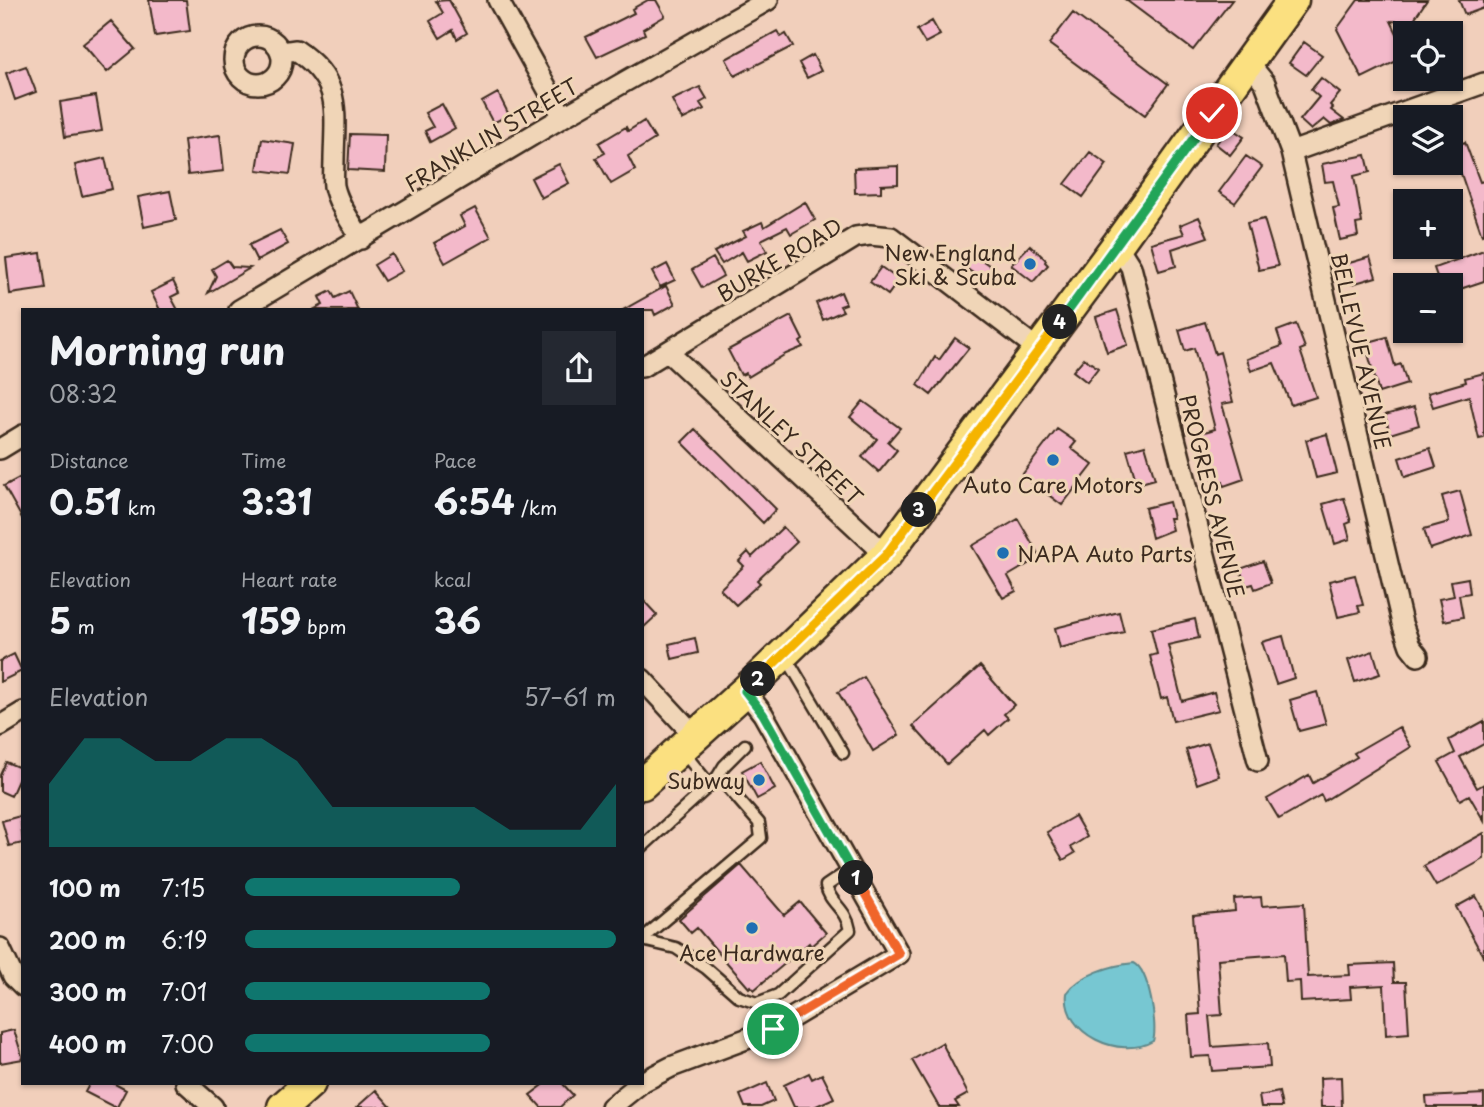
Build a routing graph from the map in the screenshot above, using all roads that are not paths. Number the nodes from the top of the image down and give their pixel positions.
1 (498, 0) edge
2 (767, 0) edge
3 (1293, 0) edge
4 (282, 52) dead end
5 (1248, 62) junction
6 (1484, 83) edge
7 (563, 117) junction
8 (1291, 152) junction
9 (361, 239) junction
10 (1117, 245) junction
11 (242, 308) edge
12 (1039, 350) junction
13 (668, 352) junction
14 (644, 366) edge
15 (21, 436) edge
16 (0, 449) edge
17 (886, 555) junction
18 (783, 654) junction
19 (1418, 656) dead end
20 (644, 682) edge
21 (745, 691) junction
22 (21, 713) edge
23 (0, 726) edge
24 (687, 743) junction
25 (746, 745) dead end
26 (843, 753) dead end
27 (1258, 761) dead end
28 (718, 776) junction
29 (644, 781) edge
30 (710, 785) junction
31 (644, 845) edge
32 (851, 869) junction
33 (644, 938) edge
34 (644, 940) edge
35 (0, 948) edge
36 (21, 984) edge
37 (644, 1081) edge
38 (188, 1085) edge
39 (308, 1085) edge
40 (638, 1085) edge
41 (213, 1107) edge
42 (283, 1107) edge
43 (611, 1107) edge

1 - 7 street
2 - 7 street, FRANKLIN STREET
3 - 5 main road
4 - 9 street
5 - 8 street, BELLEVUE AVENUE
5 - 10 main road
6 - 8 street
7 - 9 street, FRANKLIN STREET
8 - 19 street, BELLEVUE AVENUE
9 - 11 street, FRANKLIN STREET
10 - 12 main road
10 - 27 street, PROGRESS AVENUE
12 - 13 street, BURKE ROAD
12 - 17 main road
13 - 14 street, BURKE ROAD
13 - 17 street, STANLEY STREET
15 - 16 street
17 - 18 main road
18 - 21 main road
18 - 26 lane
20 - 24 street
21 - 24 main road
21 - 32 street
22 - 23 street
24 - 29 main road
24 - 30 lane
25 - 28 lane
28 - 30 lane
28 - 33 lane
30 - 31 lane
32 - 34 lane
32 - 37 street
35 - 36 street
38 - 41 street
39 - 42 main road
40 - 43 street

